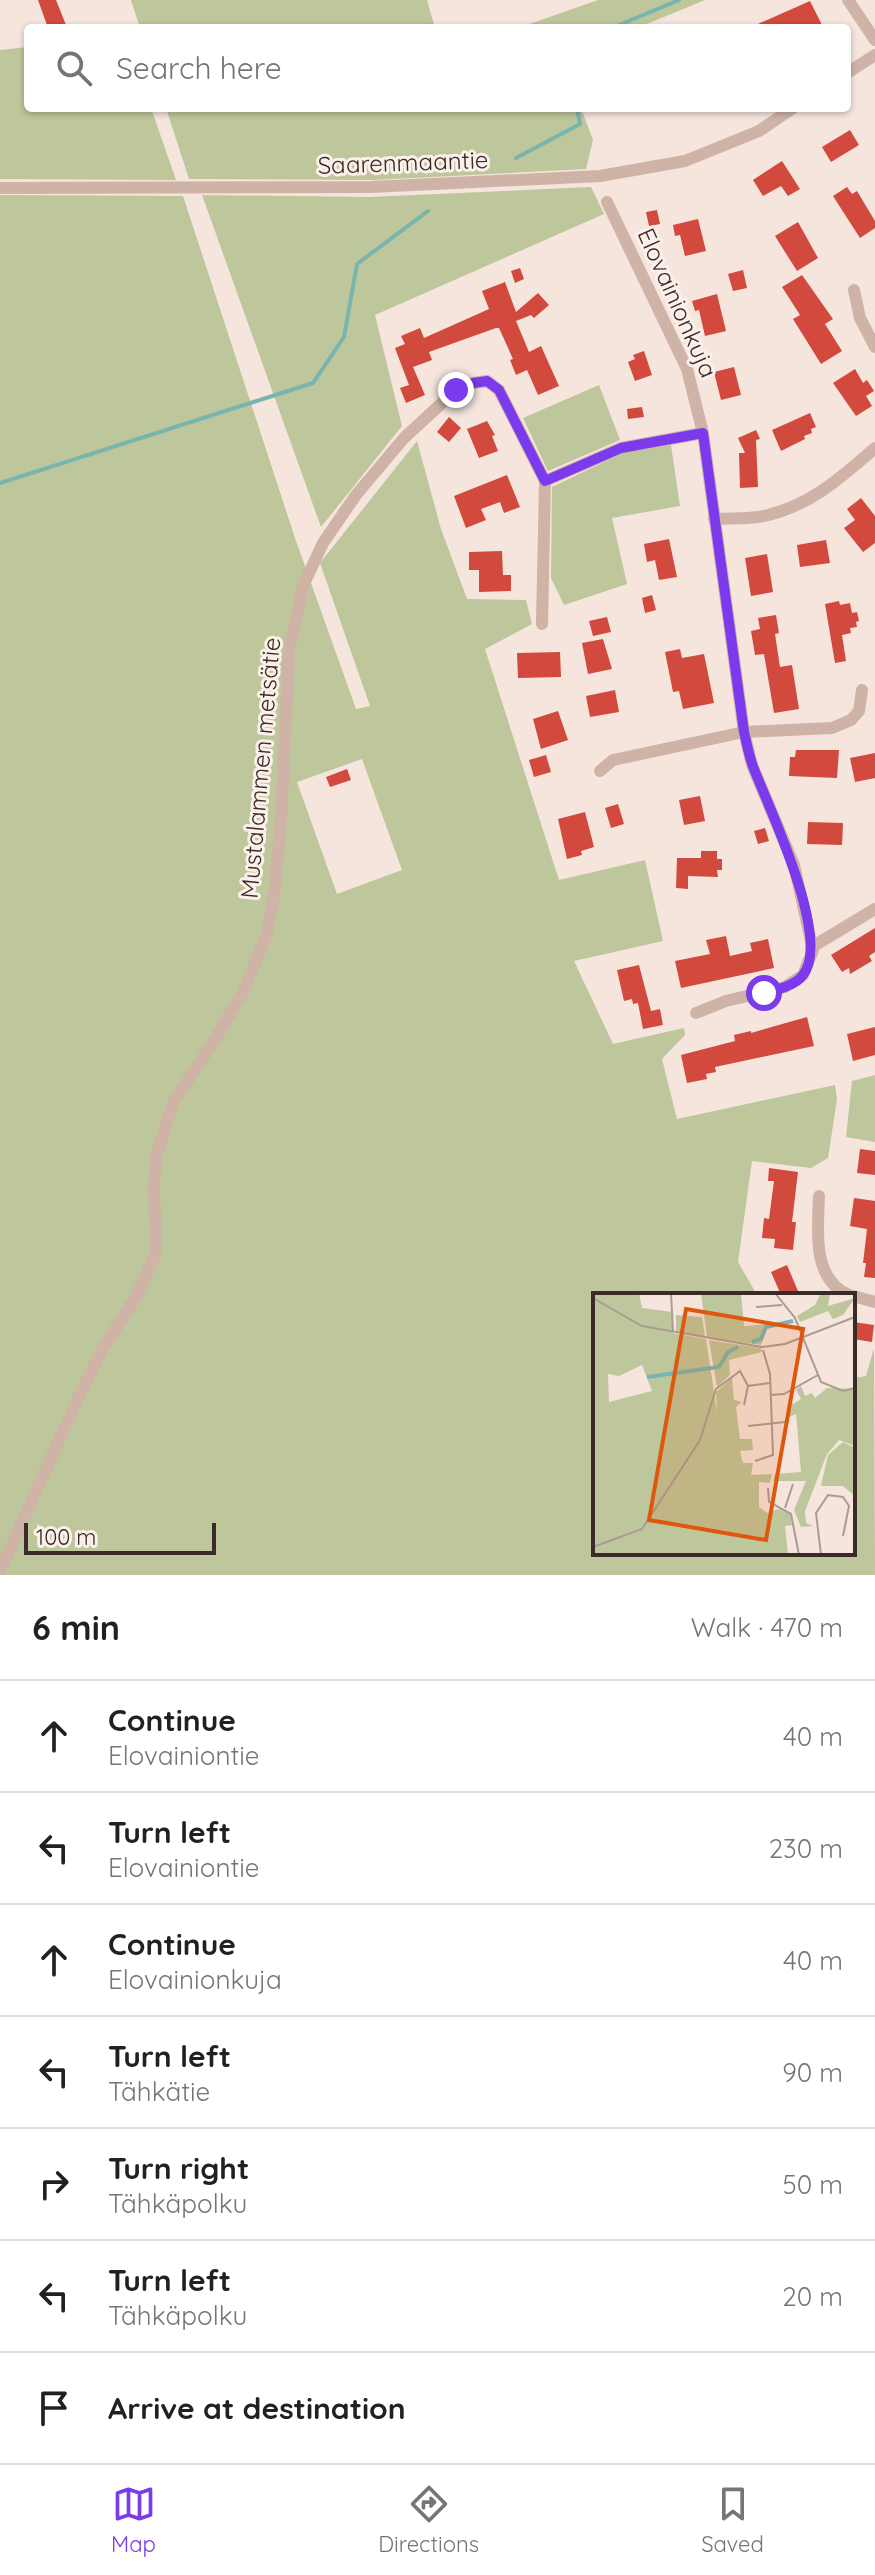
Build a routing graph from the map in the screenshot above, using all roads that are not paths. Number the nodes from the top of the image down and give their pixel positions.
1 (848, 0) edge
2 (875, 40) edge
3 (875, 55) edge
4 (851, 70) edge
5 (787, 112) edge
6 (0, 188) edge
7 (607, 202) dead end
8 (854, 290) dead end
9 (875, 347) edge
10 (703, 433) junction
11 (875, 448) edge
12 (545, 481) junction
13 (714, 519) junction
14 (542, 624) dead end
15 (862, 690) dead end
16 (744, 732) junction
17 (600, 771) dead end
18 (875, 909) edge
19 (812, 947) junction
20 (696, 1013) dead end
21 (819, 1196) dead end
22 (847, 1293) edge
23 (855, 1297) edge
24 (875, 1302) edge
25 (0, 1571) edge

1 - 2 street
3 - 4 street
5 - 6 street, Saarenmaantie
7 - 10 street, Elovainionkuja
8 - 9 street
10 - 12 street
10 - 13 street, Elovainionkuja
11 - 13 street
12 - 14 street
12 - 25 street, Mustalammen metsätie
13 - 16 street, Elovainionkuja
15 - 16 street
16 - 17 street
16 - 19 street, Elovainionkuja
18 - 19 street
19 - 20 street
21 - 22 street
23 - 24 street

